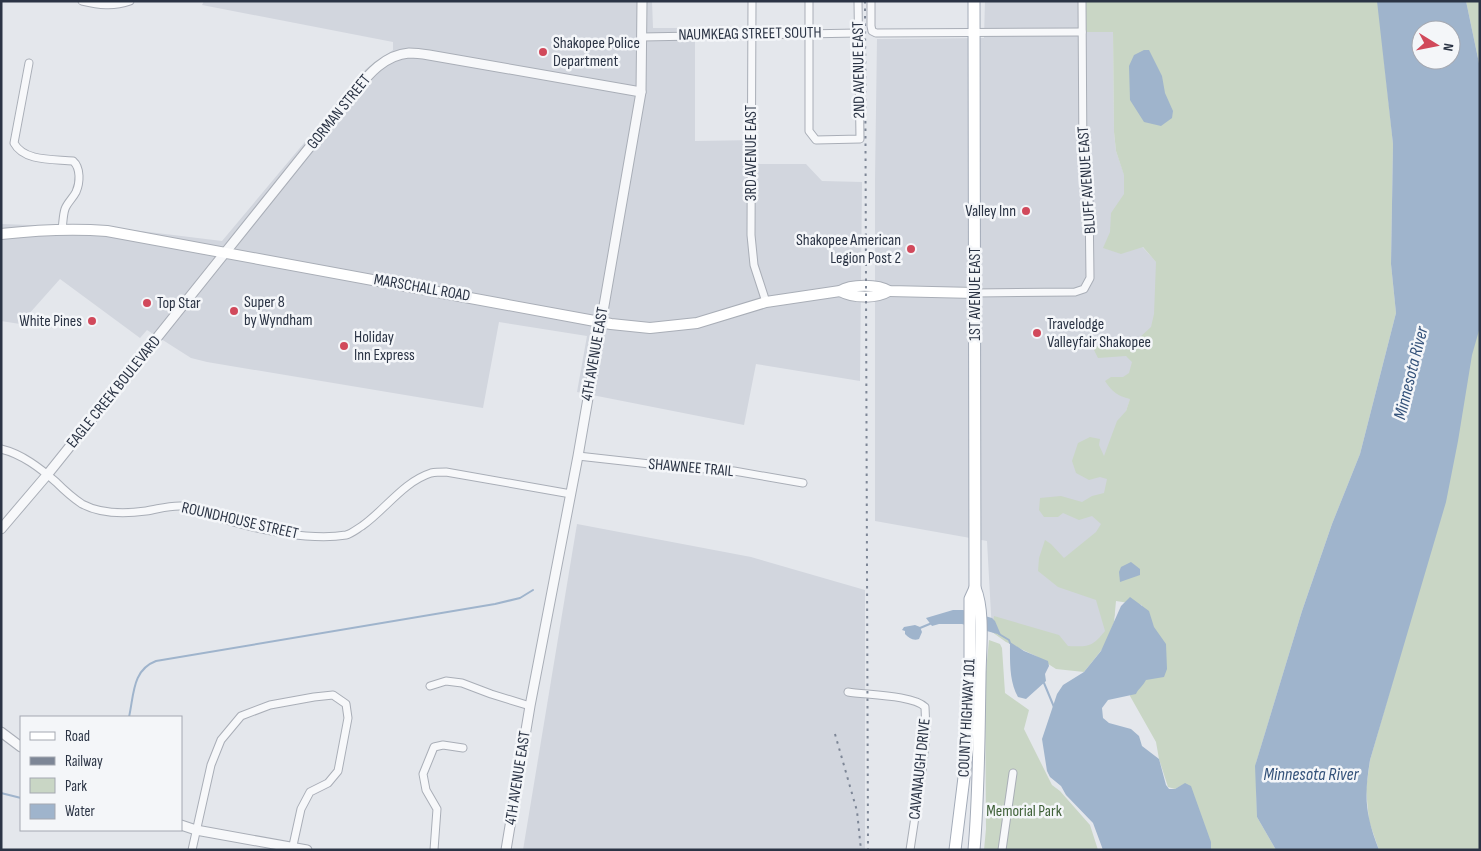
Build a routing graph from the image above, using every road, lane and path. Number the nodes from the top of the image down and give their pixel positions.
1 (82, 1) edge
2 (130, 1) edge
3 (642, 1) edge
4 (752, 1) edge
5 (809, 1) edge
6 (858, 1) edge
7 (870, 1) edge
8 (974, 1) edge
9 (1082, 1) edge
10 (974, 32) junction
11 (1082, 32) junction
12 (752, 33) junction
13 (809, 33) junction
14 (858, 33) junction
15 (642, 37) junction
16 (29, 63) dead end
17 (641, 92) junction
18 (62, 229) junction
19 (1, 234) edge
20 (226, 252) junction
21 (1075, 292) joint
22 (975, 293) junction
23 (766, 302) junction
24 (601, 321) junction
25 (1, 449) edge
26 (578, 456) junction
27 (48, 475) junction
28 (803, 483) dead end
29 (571, 494) junction
30 (1, 529) edge
31 (975, 588) joint
32 (975, 652) junction
33 (430, 686) dead end
34 (848, 692) dead end
35 (530, 706) junction
36 (1, 732) edge
37 (20, 746) edge
38 (463, 748) dead end
39 (1013, 773) dead end
40 (182, 825) edge
41 (196, 830) junction
42 (292, 849) edge
43 (192, 850) edge
44 (307, 850) edge
45 (434, 850) edge
46 (506, 850) edge
47 (910, 850) edge
48 (955, 850) edge
49 (974, 850) edge
50 (1002, 850) edge

1 - 2 street
3 - 15 street, 4TH AVENUE EAST
4 - 12 street, 3RD AVENUE EAST
5 - 13 street
6 - 14 street, 2ND AVENUE EAST
7 - 10 street, 2ND AVENUE EAST
8 - 10 main road, 1ST AVENUE EAST
9 - 11 street, BLUFF AVENUE EAST
10 - 11 street
10 - 22 main road, 1ST AVENUE EAST
11 - 21 street, BLUFF AVENUE EAST
12 - 13 street, NAUMKEAG STREET SOUTH
12 - 15 street, NAUMKEAG STREET SOUTH
12 - 23 street, 3RD AVENUE EAST
13 - 14 street, NAUMKEAG STREET SOUTH
13 - 14 street, 2ND AVENUE EAST
15 - 17 street, 4TH AVENUE EAST
16 - 18 street
17 - 20 street, GORMAN STREET
17 - 24 street, 4TH AVENUE EAST
18 - 19 main road, MARSCHALL ROAD
18 - 20 main road, MARSCHALL ROAD
20 - 24 main road, MARSCHALL ROAD
20 - 27 street, EAGLE CREEK BOULEVARD
21 - 22 street, MARSCHALL ROAD
22 - 23 main road, MARSCHALL ROAD
22 - 31 main road, 1ST AVENUE EAST
23 - 24 main road, MARSCHALL ROAD
24 - 26 street, 4TH AVENUE EAST
25 - 27 street, ROUNDHOUSE STREET
26 - 28 street, SHAWNEE TRAIL
26 - 29 street, 4TH AVENUE EAST
27 - 29 street, ROUNDHOUSE STREET
27 - 30 street, EAGLE CREEK BOULEVARD
29 - 35 street, 4TH AVENUE EAST
31 - 32 main road, COUNTY HIGHWAY 101
32 - 48 main road, COUNTY HIGHWAY 101
32 - 49 main road
33 - 35 street
34 - 47 street, CAVANAUGH DRIVE
35 - 46 street, 4TH AVENUE EAST
36 - 37 street
38 - 45 street
39 - 50 street
40 - 41 street
41 - 42 street
41 - 42 street
41 - 43 street
42 - 44 street

